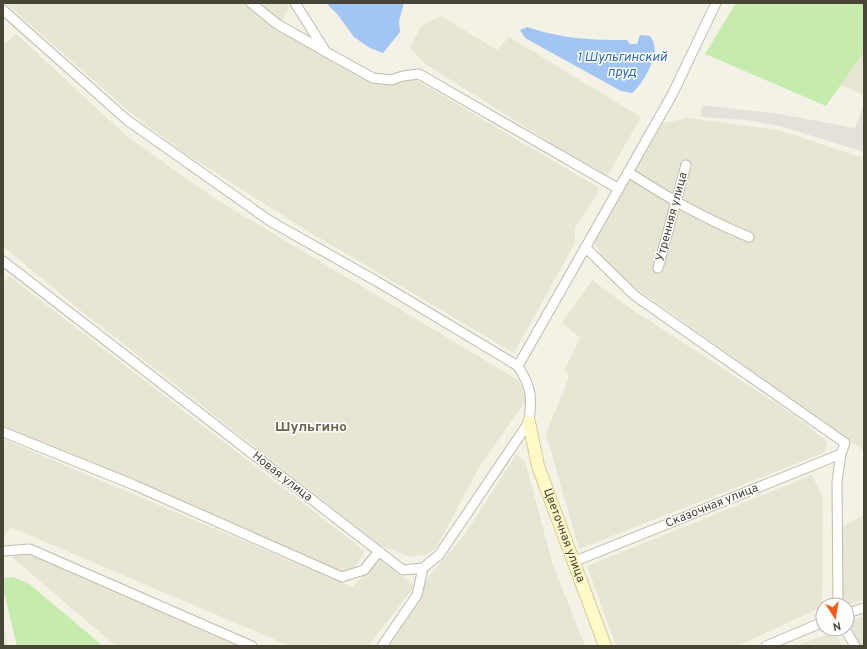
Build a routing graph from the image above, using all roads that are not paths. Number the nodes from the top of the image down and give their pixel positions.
1 (251, 3) edge
2 (295, 3) edge
3 (716, 3) edge
4 (3, 10) edge
5 (326, 52) junction
6 (686, 165) dead end
7 (628, 172) junction
8 (619, 189) junction
9 (676, 203) junction
10 (749, 237) dead end
11 (585, 247) junction
12 (3, 261) edge
13 (658, 268) dead end
14 (518, 366) junction
15 (529, 422) junction
16 (3, 432) edge
17 (841, 454) junction
18 (3, 551) edge
19 (379, 551) junction
20 (573, 562) junction
21 (422, 568) junction
22 (838, 597) edge
23 (815, 625) edge
24 (850, 637) edge
25 (252, 646) edge
26 (382, 646) edge
27 (605, 646) edge
28 (766, 646) edge
29 (855, 646) edge

1 - 5 street
2 - 5 street
3 - 7 street
4 - 14 street
5 - 8 street
6 - 9 street, Утренняя улица
7 - 8 street
7 - 9 street
8 - 11 street
9 - 10 street
9 - 13 street, Утренняя улица
11 - 14 street
11 - 17 street
12 - 19 street, Новая улица
14 - 15 street
15 - 20 street, Цветочная улица
15 - 21 street
16 - 19 street
17 - 20 street, Сказочная улица
17 - 22 street
18 - 25 street
19 - 21 street, Новая улица
20 - 27 street, Цветочная улица
21 - 26 street
23 - 28 street
24 - 29 street

